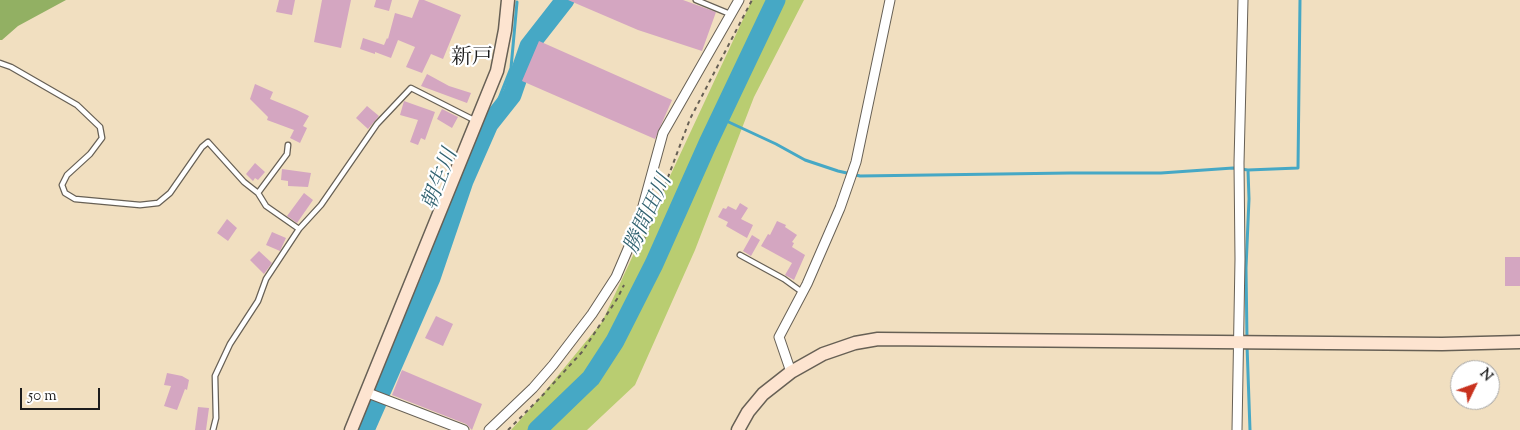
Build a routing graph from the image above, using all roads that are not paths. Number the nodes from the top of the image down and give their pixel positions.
1 (508, 0) edge
2 (696, 0) edge
3 (738, 0) edge
4 (890, 0) edge
5 (1243, 0) edge
6 (730, 14) junction
7 (0, 62) edge
8 (476, 121) junction
9 (288, 145) dead end
10 (258, 193) junction
11 (299, 229) junction
12 (740, 255) dead end
13 (802, 292) junction
14 (1240, 341) junction
15 (1520, 342) edge
16 (792, 372) junction
17 (368, 393) junction
18 (213, 430) edge
19 (351, 430) edge
20 (464, 430) edge
21 (489, 430) edge
22 (738, 430) edge
23 (1237, 430) edge

1 - 8 street
2 - 6 lane
3 - 6 street
4 - 13 street
5 - 14 street
6 - 21 street
7 - 10 lane
8 - 11 lane
8 - 17 street
9 - 10 lane
10 - 11 lane
11 - 18 lane
12 - 13 lane
13 - 16 street
14 - 15 street
14 - 16 street
14 - 23 street
16 - 22 street
17 - 19 street
17 - 20 street

